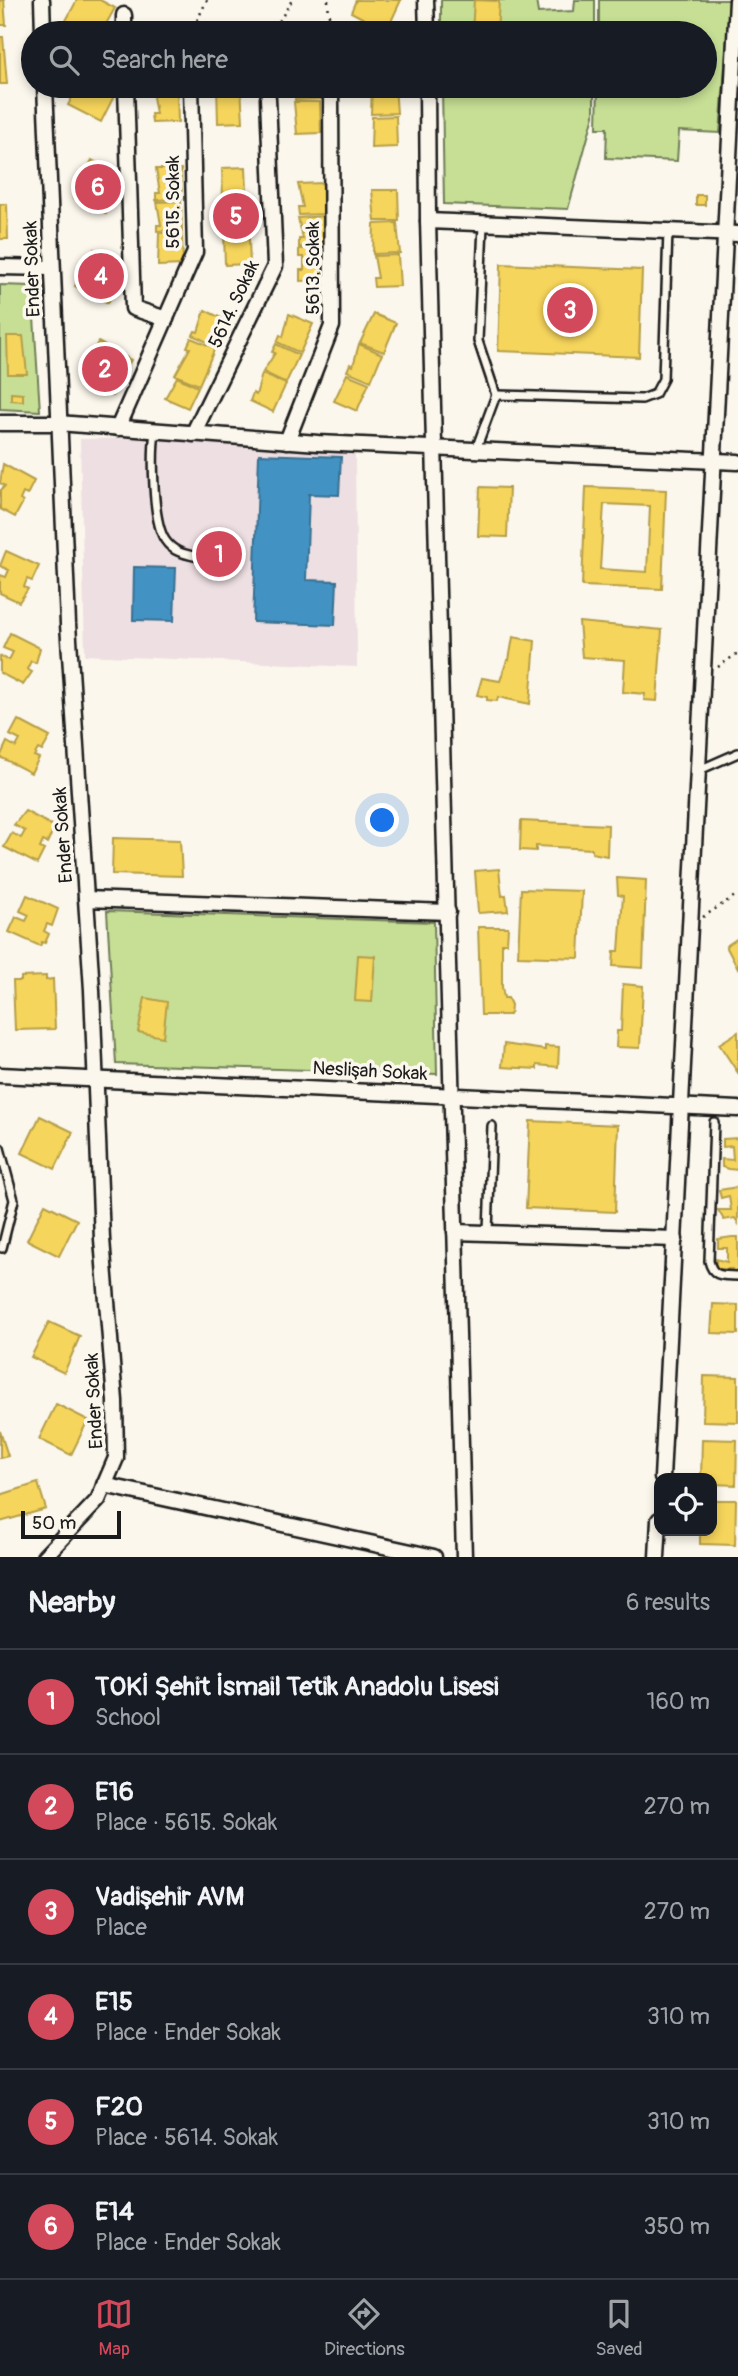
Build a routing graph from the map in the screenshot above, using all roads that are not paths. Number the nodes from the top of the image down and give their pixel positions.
1 (42, 0) edge
2 (426, 0) edge
3 (737, 0) edge
4 (124, 15) dead end
5 (43, 21) edge
6 (124, 21) edge
7 (427, 21) edge
8 (45, 98) edge
9 (126, 98) edge
10 (191, 98) edge
11 (268, 98) dead end
12 (331, 98) edge
13 (427, 98) edge
14 (428, 221) junction
15 (483, 225) junction
16 (668, 231) junction
17 (731, 233) edge
18 (0, 267) edge
19 (51, 268) junction
20 (166, 319) junction
21 (496, 395) junction
22 (0, 423) edge
23 (58, 423) junction
24 (118, 428) junction
25 (155, 431) junction
26 (193, 433) junction
27 (287, 441) junction
28 (435, 448) junction
29 (475, 449) junction
30 (713, 461) junction
31 (738, 462) edge
32 (198, 557) dead end
33 (738, 753) edge
34 (696, 771) junction
35 (86, 900) junction
36 (448, 912) junction
37 (0, 1075) edge
38 (97, 1078) junction
39 (451, 1095) junction
40 (682, 1107) junction
41 (738, 1109) edge
42 (714, 1122) dead end
43 (492, 1126) dead end
44 (0, 1148) edge
45 (488, 1231) junction
46 (455, 1232) junction
47 (674, 1239) junction
48 (2, 1248) dead end
49 (738, 1276) edge
50 (662, 1473) edge
51 (104, 1485) junction
52 (658, 1536) edge
53 (44, 1557) edge
54 (434, 1557) edge
55 (464, 1557) edge
56 (657, 1557) edge

1 - 5 street
2 - 7 street
3 - 17 street
4 - 6 street
8 - 19 street, Ender Sokak
9 - 20 street
10 - 20 street, 5615. Sokak
11 - 26 street, 5614. Sokak
12 - 27 street, 5613. Sokak
13 - 14 street
14 - 15 street
14 - 28 street
15 - 16 street
15 - 21 lane
16 - 17 street
16 - 21 lane
17 - 30 street
18 - 19 street
19 - 23 street, Ender Sokak
20 - 24 street, 5615. Sokak
21 - 29 lane
22 - 23 street
23 - 24 street
23 - 35 street, Ender Sokak
24 - 25 street
25 - 26 street
25 - 32 lane
26 - 27 street
27 - 28 street
28 - 29 street
28 - 36 street
29 - 30 street
30 - 31 street
30 - 34 street
33 - 34 lane
34 - 40 street
35 - 36 street
35 - 38 street, Ender Sokak
36 - 39 street
37 - 38 street, Neslişah Sokak
38 - 39 street, Neslişah Sokak
38 - 51 street, Ender Sokak
39 - 40 street, Neslişah Sokak
39 - 46 street
40 - 41 street, Neslişah Sokak
40 - 47 street
42 - 49 lane
43 - 45 lane
44 - 48 lane
45 - 46 street
45 - 47 street
46 - 55 street
47 - 50 street
51 - 53 street, Ender Sokak
51 - 54 street
52 - 56 street

